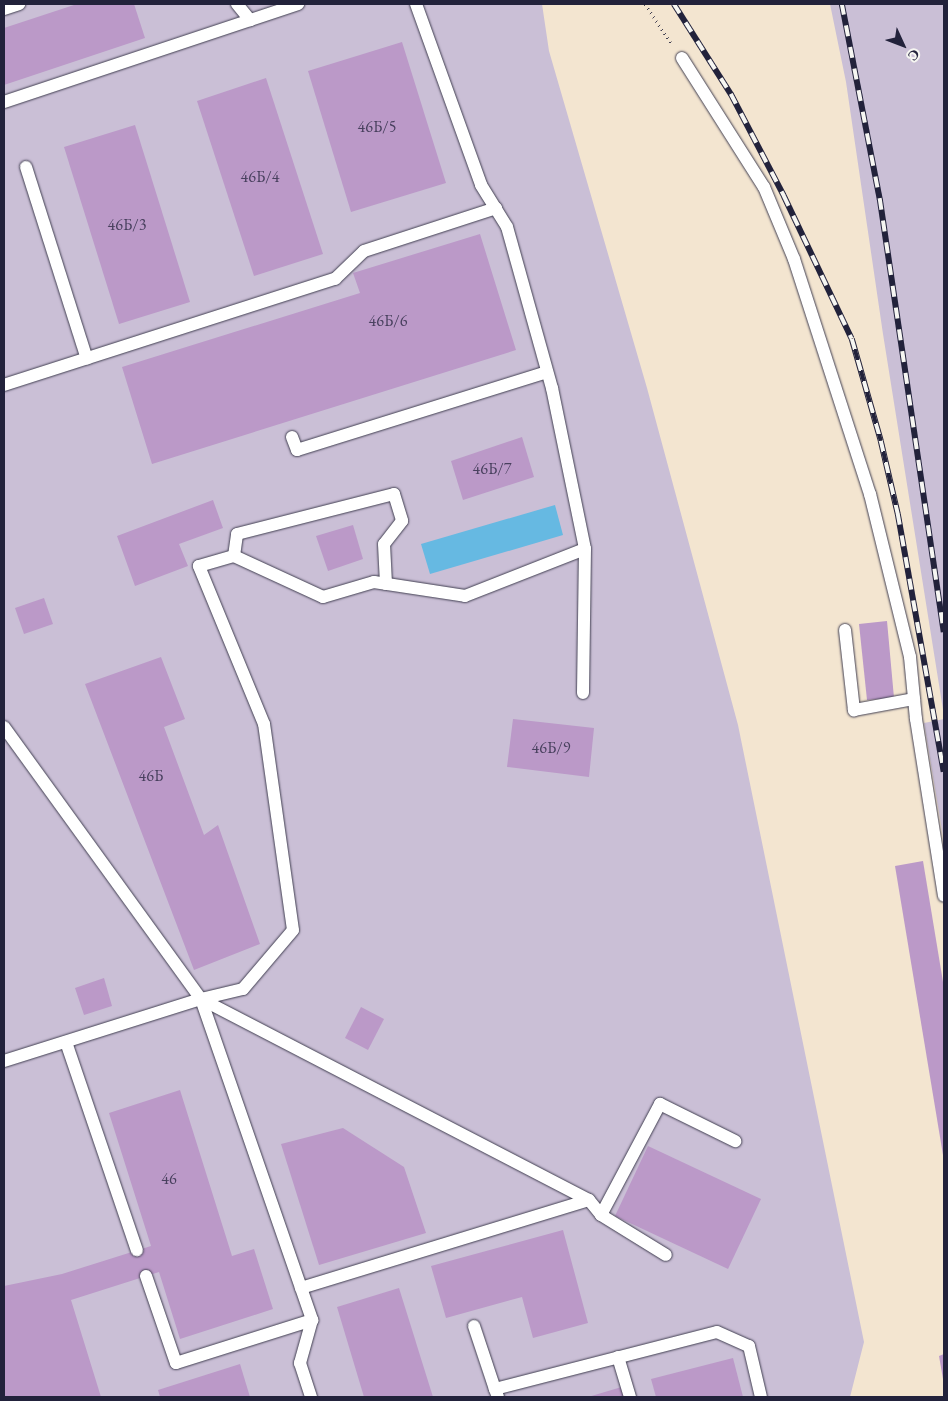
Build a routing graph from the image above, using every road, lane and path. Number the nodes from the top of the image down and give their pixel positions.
1 (19, 4) edge
2 (237, 4) edge
3 (298, 4) edge
4 (416, 4) edge
5 (645, 4) edge
6 (4, 9) edge
7 (250, 20) junction
8 (682, 58) joint
9 (4, 102) edge
10 (26, 167) dead end
11 (496, 208) junction
12 (87, 358) junction
13 (547, 372) junction
14 (4, 385) edge
15 (292, 437) dead end
16 (585, 549) junction
17 (234, 556) junction
18 (386, 584) junction
19 (845, 630) dead end
20 (583, 693) dead end
21 (914, 699) junction
22 (4, 727) edge
23 (944, 896) edge
24 (202, 999) junction
25 (66, 1042) junction
26 (4, 1061) edge
27 (735, 1141) dead end
28 (589, 1200) junction
29 (601, 1215) junction
30 (137, 1250) dead end
31 (666, 1255) dead end
32 (146, 1276) dead end
33 (301, 1288) junction
34 (312, 1320) junction
35 (474, 1326) dead end
36 (618, 1357) junction
37 (497, 1393) edge
38 (311, 1397) edge
39 (630, 1397) edge
40 (760, 1397) edge

1 - 6 lane
2 - 7 lane
3 - 7 lane
4 - 11 lane
5 - 8 path
7 - 9 lane
8 - 21 lane
10 - 12 lane
11 - 12 lane
11 - 13 lane
12 - 14 lane
13 - 15 lane
13 - 16 lane
16 - 18 lane
16 - 20 lane
17 - 18 lane
17 - 18 lane
17 - 24 lane
19 - 21 lane
21 - 23 lane
22 - 24 lane
24 - 25 lane
24 - 28 lane
24 - 33 lane
25 - 26 lane
25 - 30 lane
27 - 29 lane
28 - 29 lane
28 - 33 lane
29 - 31 lane
32 - 34 lane
33 - 34 lane
34 - 38 lane
35 - 37 lane
36 - 37 lane
36 - 39 lane
36 - 40 lane

